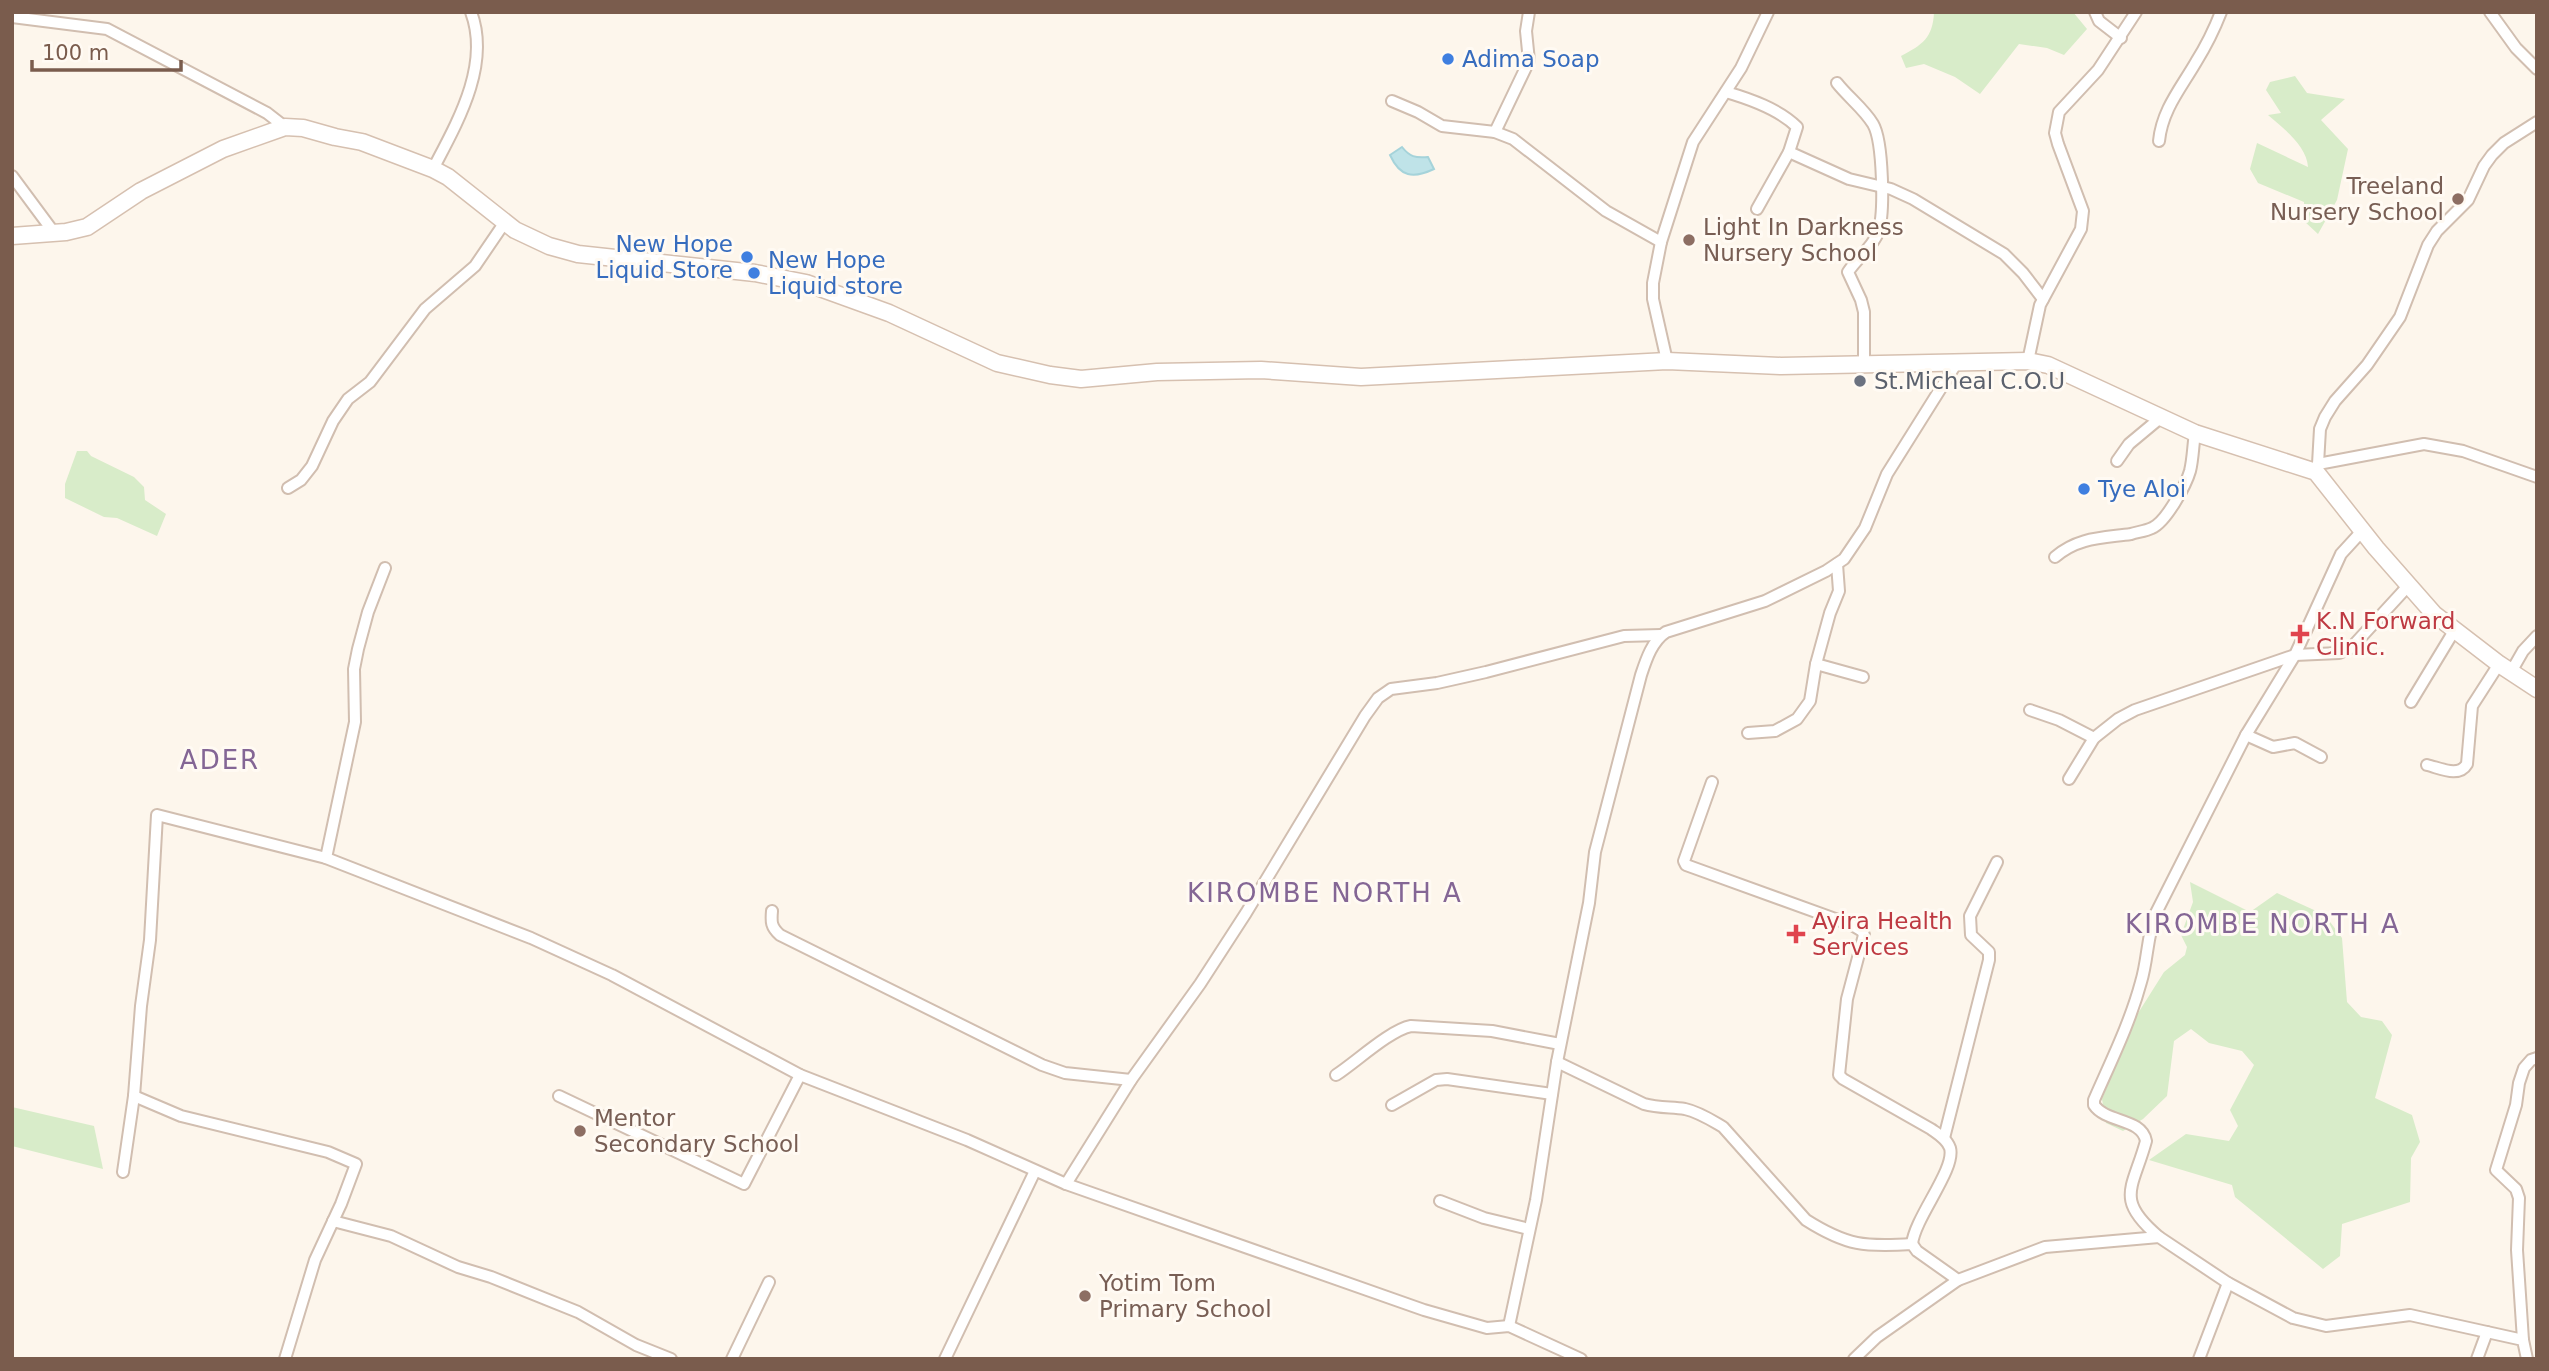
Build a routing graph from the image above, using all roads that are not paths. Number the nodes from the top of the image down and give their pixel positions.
1 (471, 12) edge
2 (1529, 12) edge
3 (1768, 12) edge
4 (2095, 12) edge
5 (2136, 12) edge
6 (2221, 12) edge
7 (2490, 12) edge
8 (12, 17) edge
9 (2121, 38) junction
10 (2537, 69) edge
11 (1837, 83) dead end
12 (1726, 92) junction
13 (1392, 101) dead end
14 (2537, 122) edge
15 (285, 127) junction
16 (1494, 132) junction
17 (2159, 141) dead end
18 (1789, 152) junction
19 (433, 169) junction
20 (12, 176) edge
21 (1882, 188) junction
22 (1757, 209) dead end
23 (505, 222) junction
24 (55, 234) junction
25 (12, 236) edge
26 (1661, 242) junction
27 (2043, 299) junction
28 (1667, 361) junction
29 (2028, 361) junction
30 (1956, 364) junction
31 (1864, 365) junction
32 (2159, 419) junction
33 (2195, 433) junction
34 (2117, 461) dead end
35 (2317, 468) junction
36 (2537, 477) edge
37 (288, 488) dead end
38 (2363, 530) junction
39 (2056, 557) dead end
40 (1837, 564) junction
41 (385, 568) dead end
42 (2408, 586) junction
43 (2454, 631) junction
44 (1661, 635) junction
45 (2537, 636) edge
46 (2295, 655) junction
47 (1816, 664) junction
48 (2505, 668) junction
49 (1863, 677) dead end
50 (2537, 689) edge
51 (2410, 702) dead end
52 (2030, 710) dead end
53 (1748, 733) dead end
54 (2246, 735) junction
55 (2094, 738) junction
56 (2321, 757) dead end
57 (2427, 765) dead end
58 (2070, 779) dead end
59 (1712, 782) dead end
60 (326, 858) junction
61 (1997, 862) dead end
62 (772, 911) dead end
63 (1560, 1044) junction
64 (2537, 1058) edge
65 (1557, 1062) junction
66 (800, 1075) junction
67 (1336, 1075) dead end
68 (1131, 1080) junction
69 (1552, 1094) junction
70 (134, 1096) junction
71 (559, 1096) dead end
72 (1392, 1105) dead end
73 (1944, 1138) junction
74 (1035, 1171) junction
75 (123, 1172) dead end
76 (1066, 1184) junction
77 (1440, 1201) dead end
78 (333, 1222) junction
79 (1529, 1229) junction
80 (2159, 1237) junction
81 (1912, 1244) junction
82 (1958, 1280) junction
83 (769, 1282) dead end
84 (2228, 1283) junction
85 (1509, 1325) junction
86 (2487, 1332) junction
87 (2523, 1340) junction
88 (285, 1359) edge
89 (671, 1359) edge
90 (732, 1359) edge
91 (945, 1359) edge
92 (1581, 1359) edge
93 (1854, 1359) edge
94 (2199, 1359) edge
95 (2477, 1359) edge
96 (2527, 1359) edge

1 - 19 street
2 - 16 street
3 - 12 street
4 - 9 street
5 - 9 street
6 - 17 street
7 - 10 street
8 - 15 street
9 - 27 street
11 - 21 street
12 - 18 street
12 - 26 street
13 - 16 street
14 - 35 street
15 - 19 street
15 - 24 street
16 - 26 street
18 - 21 street
18 - 22 street
19 - 23 street
20 - 24 street
21 - 27 street
21 - 31 street
23 - 28 street
23 - 37 street
24 - 25 street
26 - 28 street
27 - 29 street
28 - 31 street
29 - 30 street
29 - 32 street
30 - 31 street
30 - 40 street
32 - 33 street
32 - 34 street
33 - 35 street
33 - 39 street
35 - 36 street
35 - 38 street
38 - 42 street
38 - 46 street
40 - 44 street
40 - 47 street
41 - 60 street
42 - 43 street
42 - 46 street
43 - 48 street
43 - 51 street
44 - 63 street
44 - 68 street
45 - 48 street
46 - 54 street
46 - 55 street
47 - 49 street
47 - 53 street
48 - 50 street
48 - 57 street
52 - 55 street
54 - 56 street
54 - 80 street
55 - 58 street
59 - 73 street
60 - 66 street
60 - 70 street
61 - 73 street
62 - 68 street
63 - 65 street
63 - 67 street
64 - 87 street
65 - 69 street
65 - 81 street
66 - 71 street
66 - 74 street
68 - 76 street
69 - 72 street
69 - 79 street
70 - 75 street
70 - 78 street
73 - 81 street
74 - 76 street
74 - 91 street
76 - 85 street
77 - 79 street
78 - 88 street
78 - 89 street
79 - 85 street
80 - 82 street
80 - 84 street
81 - 82 street
82 - 93 street
83 - 90 street
84 - 86 street
84 - 94 street
85 - 92 street
86 - 87 street
86 - 95 street
87 - 96 street

